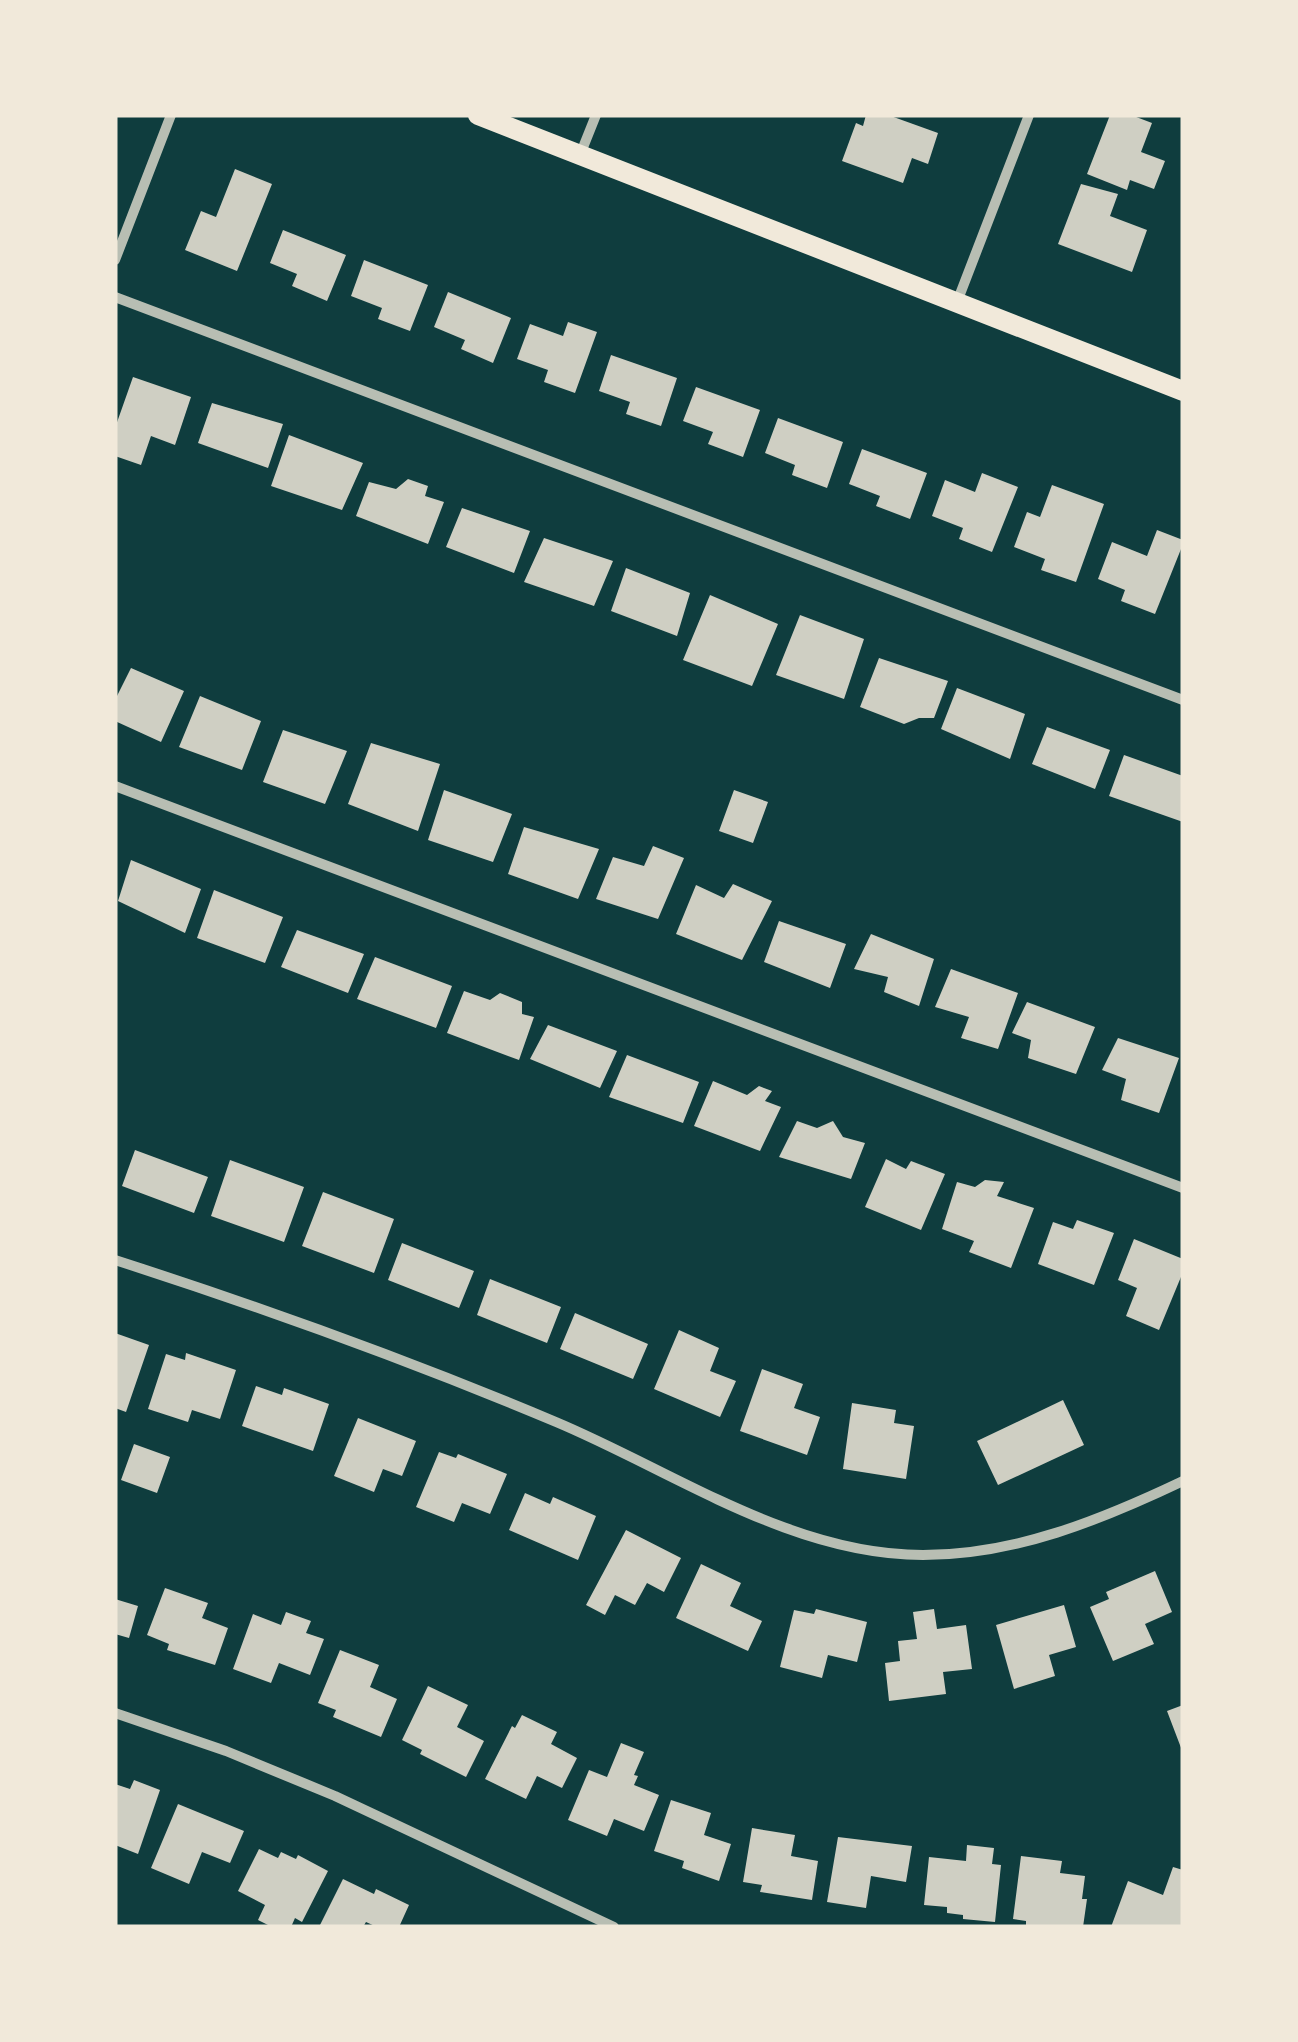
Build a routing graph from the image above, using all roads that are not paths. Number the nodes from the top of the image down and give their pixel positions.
1 (171, 115) edge
2 (478, 115) edge
3 (596, 115) edge
4 (1030, 115) edge
5 (580, 155) junction
6 (115, 260) edge
7 (115, 296) edge
8 (956, 302) junction
9 (1183, 392) edge
10 (1183, 700) edge
11 (115, 786) edge
12 (1183, 1188) edge
13 (115, 1260) edge
14 (1183, 1481) edge
15 (115, 1713) edge
16 (614, 1927) edge

1 - 6 street
2 - 5 main road
3 - 5 street
4 - 8 street
5 - 8 main road
7 - 10 street
8 - 9 main road
11 - 12 street
13 - 14 street
15 - 16 street

